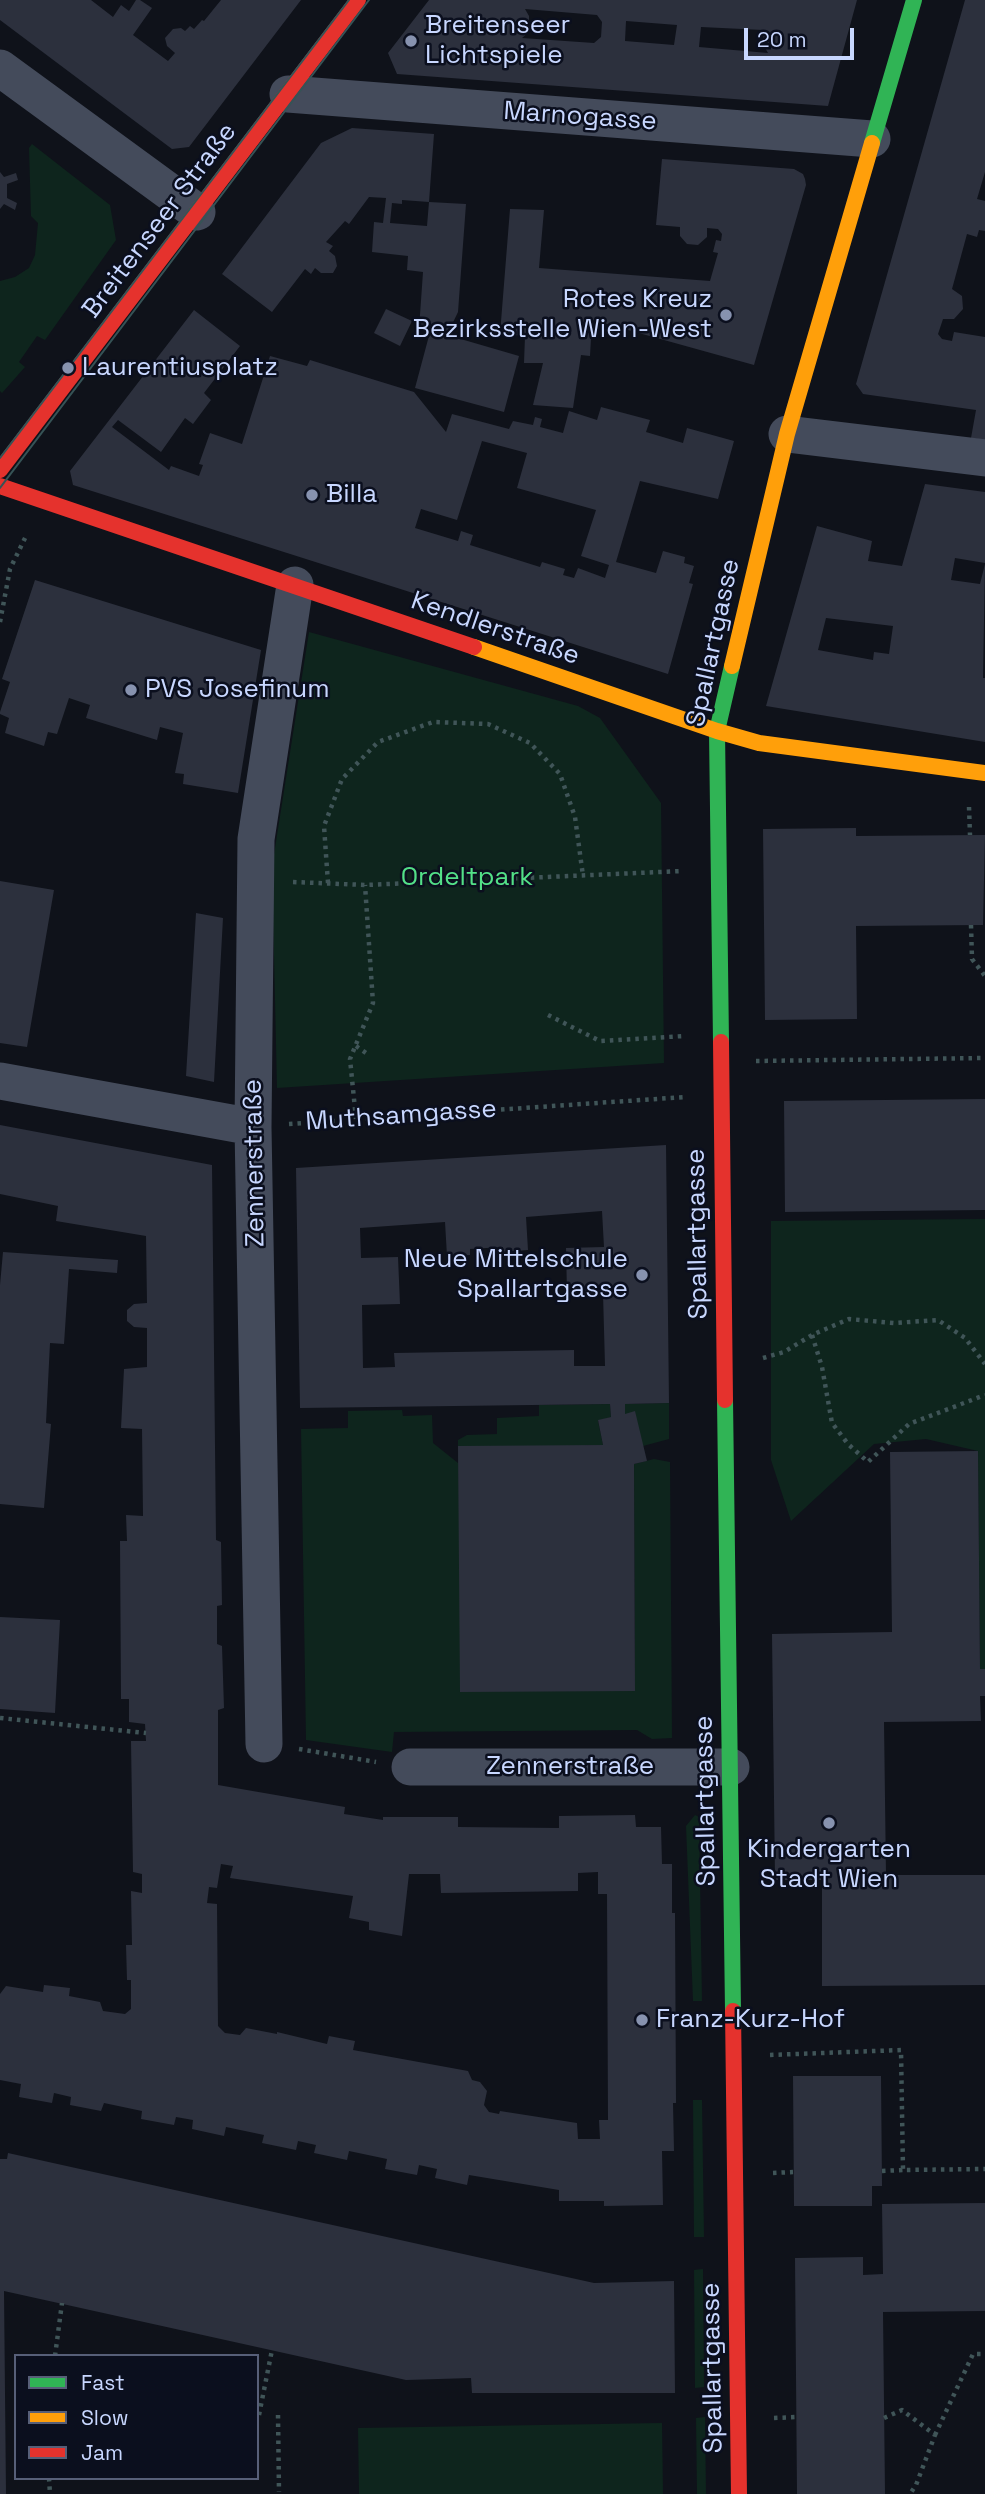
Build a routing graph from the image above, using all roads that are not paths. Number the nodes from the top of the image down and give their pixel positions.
1 (358, 0) edge
2 (914, 0) edge
3 (0, 68) edge
4 (288, 94) junction
5 (872, 139) junction
6 (197, 212) junction
7 (787, 434) junction
8 (985, 458) edge
9 (0, 470) edge
10 (0, 486) edge
11 (295, 585) junction
12 (717, 732) junction
13 (985, 773) edge
14 (0, 1081) edge
15 (253, 1127) junction
16 (264, 1744) road end
17 (410, 1767) road end
18 (731, 1768) junction
19 (739, 2494) edge

1 - 4 street, Breitenseer Straße
2 - 5 street, Spallartgasse
3 - 6 street
4 - 5 street, Marnogasse
4 - 6 street, Breitenseer Straße
5 - 7 street, Spallartgasse
6 - 9 street, Breitenseer Straße
7 - 8 street
7 - 12 street, Spallartgasse
10 - 11 street, Kendlerstraße
11 - 12 street, Kendlerstraße
11 - 15 street, Zennerstraße
12 - 13 street, Kendlerstraße
12 - 18 street, Spallartgasse
14 - 15 street
15 - 16 street, Zennerstraße
17 - 18 street, Zennerstraße
18 - 19 street, Spallartgasse

